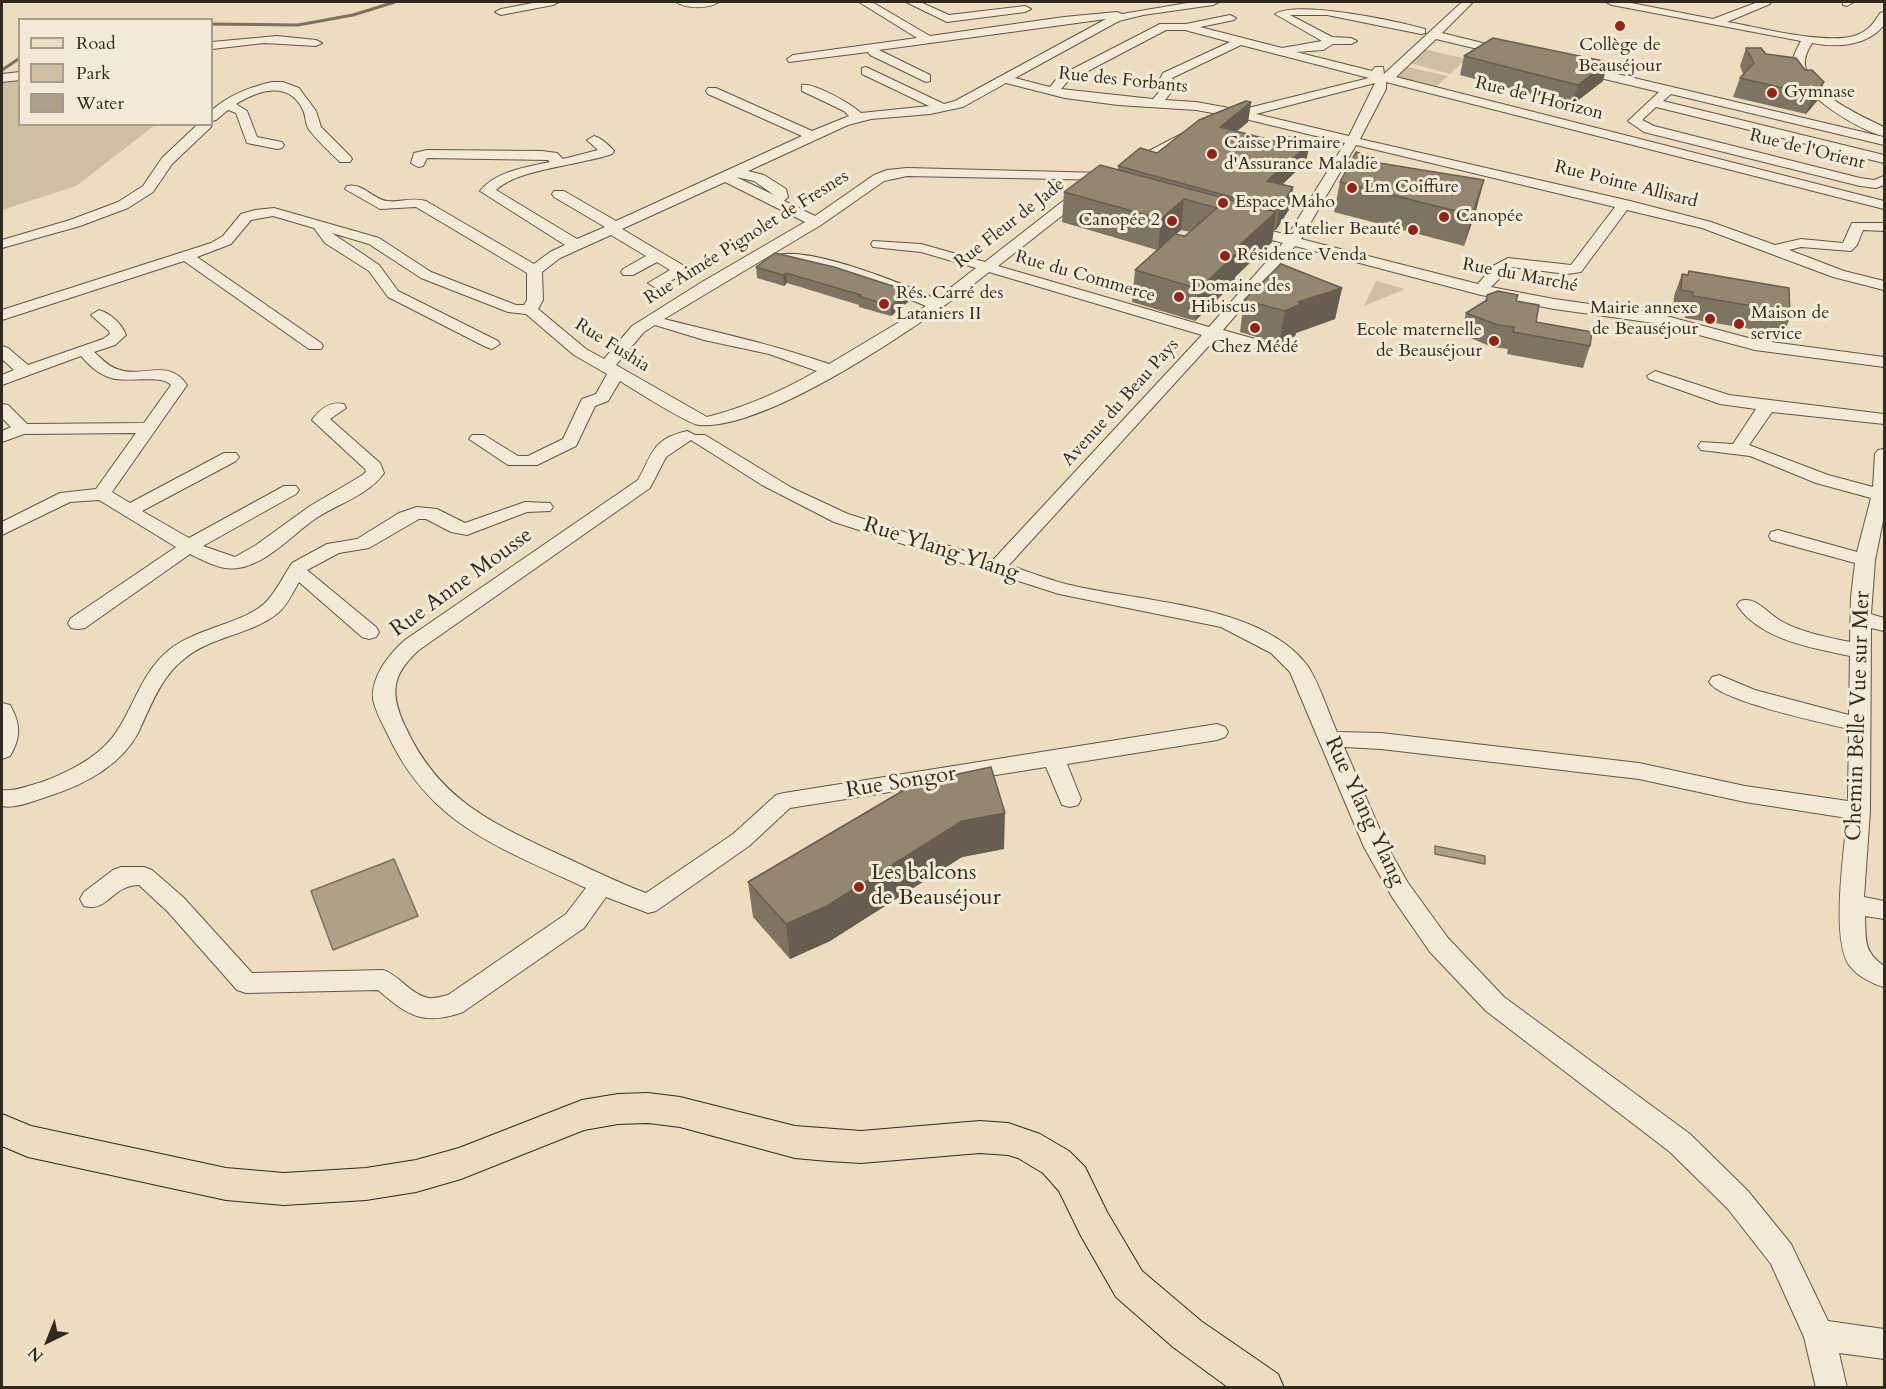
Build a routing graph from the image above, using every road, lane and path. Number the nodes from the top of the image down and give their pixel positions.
1 (554, 2) edge
2 (682, 2) edge
3 (713, 2) edge
4 (865, 2) edge
5 (912, 2) edge
6 (1003, 2) edge
7 (1213, 2) edge
8 (1451, 2) edge
9 (1468, 2) edge
10 (1612, 2) edge
11 (1766, 2) edge
12 (1100, 4) dead end
13 (1025, 9) junction
14 (501, 12) dead end
15 (1131, 14) junction
16 (1884, 15) edge
17 (1230, 18) dead end
18 (1064, 20) junction
19 (1714, 23) junction
20 (1185, 27) junction
21 (1428, 33) junction
22 (927, 39) junction
23 (1808, 40) junction
24 (1351, 41) dead end
25 (1238, 42) junction
26 (1328, 42) junction
27 (316, 43) dead end
28 (213, 46) edge
29 (872, 48) junction
30 (1270, 50) junction
31 (1342, 50) dead end
32 (1518, 54) edge
33 (794, 59) dead end
34 (1564, 65) edge
35 (866, 71) dead end
36 (18, 76) edge
37 (2, 78) edge
38 (926, 78) dead end
39 (1378, 78) junction
40 (1003, 79) junction
41 (1056, 87) dead end
42 (806, 88) dead end
43 (1668, 90) junction
44 (712, 91) dead end
45 (1654, 103) junction
46 (1156, 104) junction
47 (227, 105) junction
48 (942, 109) junction
49 (1241, 114) junction
50 (213, 116) edge
51 (858, 117) junction
52 (1865, 123) junction
53 (204, 126) edge
54 (1848, 132) junction
55 (1884, 132) edge
56 (812, 136) junction
57 (594, 140) dead end
58 (1353, 140) junction
59 (1884, 141) edge
60 (277, 145) dead end
61 (1721, 147) junction
62 (345, 159) dead end
63 (1884, 159) edge
64 (1708, 161) junction
65 (418, 163) dead end
66 (560, 164) junction
67 (732, 175) junction
68 (1105, 177) junction
69 (1884, 180) edge
70 (1090, 186) junction
71 (352, 189) dead end
72 (1113, 192) edge
73 (559, 194) dead end
74 (1625, 204) junction
75 (1884, 205) edge
76 (816, 222) junction
77 (318, 224) junction
78 (1228, 224) edge
79 (614, 228) junction
80 (1884, 228) edge
81 (1292, 241) junction
82 (2, 244) edge
83 (878, 244) dead end
84 (576, 245) junction
85 (1775, 249) junction
86 (658, 255) junction
87 (186, 256) junction
88 (774, 257) edge
89 (987, 268) junction
90 (535, 271) junction
91 (628, 272) dead end
92 (656, 283) dead end
93 (1884, 285) edge
94 (1480, 290) junction
95 (937, 306) junction
96 (529, 309) junction
97 (2, 315) edge
98 (99, 315) dead end
99 (662, 323) dead end
100 (1212, 333) junction
101 (492, 344) dead end
102 (315, 346) dead end
103 (83, 350) junction
104 (1274, 350) dead end
105 (2, 351) edge
106 (1884, 362) edge
107 (611, 370) junction
108 (830, 370) junction
109 (26, 371) junction
110 (1655, 376) dead end
111 (2, 380) edge
112 (1767, 406) junction
113 (338, 408) dead end
114 (2, 409) edge
115 (1884, 419) edge
116 (699, 426) junction
117 (22, 429) junction
118 (147, 429) junction
119 (2, 436) edge
120 (478, 439) dead end
121 (1707, 446) dead end
122 (1739, 448) junction
123 (1884, 454) edge
124 (230, 457) dead end
125 (290, 490) dead end
126 (102, 494) junction
127 (1881, 495) junction
128 (544, 507) dead end
129 (129, 511) junction
130 (2, 529) edge
131 (1778, 536) dead end
132 (189, 546) junction
133 (1866, 560) junction
134 (996, 568) junction
135 (297, 571) junction
136 (1748, 605) dead end
137 (1861, 618) junction
138 (78, 623) dead end
139 (1884, 625) edge
140 (369, 632) dead end
141 (1862, 651) junction
142 (1719, 682) dead end
143 (2, 710) edge
144 (1860, 725) junction
145 (1217, 732) dead end
146 (1330, 739) junction
147 (2, 751) edge
148 (1054, 760) junction
149 (2, 798) edge
150 (1070, 799) dead end
151 (1859, 811) junction
152 (602, 885) junction
153 (92, 899) dead end
154 (648, 904) joint
155 (1852, 904) junction
156 (1884, 910) edge
157 (1879, 974) edge
158 (2, 1130) edge
159 (1819, 1335) junction
160 (1884, 1344) edge
161 (1263, 1388) edge
162 (1832, 1388) edge

1 - 14 street
2 - 3 street
4 - 22 street
5 - 13 street
6 - 13 street
7 - 15 street
8 - 21 street
9 - 21 street
10 - 19 street
11 - 19 street
12 - 15 street
13 - 18 street
15 - 18 street
15 - 40 street
16 - 23 street
17 - 20 street, Rue de l'Horizon
18 - 22 street
19 - 23 street
20 - 25 street, Rue de l'Horizon
20 - 41 street, Rue de l'Horizon
21 - 26 street
21 - 32 street
21 - 39 street, Rue Fleur de Jade
22 - 29 street
23 - 52 street
24 - 26 street
25 - 30 street, Rue de l'Horizon
25 - 46 street
26 - 30 street
26 - 31 street
27 - 28 street
29 - 33 street
29 - 38 street
30 - 39 street, Rue de l'Horizon
34 - 43 street
35 - 48 street
36 - 37 street
39 - 49 street, Rue Fleur de Jade
39 - 58 street, Avenue du Beau Pays
39 - 64 street, Rue de l'Horizon
40 - 46 street, Rue des Forbants
40 - 48 street
42 - 51 street
43 - 45 street, Rue de l'Orient
43 - 54 street
44 - 56 street
45 - 61 street, Rue de l'Orient
45 - 63 street, Rue de l'Orient
46 - 49 street, Rue des Forbants
47 - 50 street
47 - 60 street
47 - 62 street
48 - 51 street
49 - 58 street, Rue des Forbants
49 - 68 street, Rue Fleur de Jade
51 - 56 street
52 - 54 street
52 - 55 street
53 - 82 street
54 - 59 street
56 - 67 street
57 - 66 street
58 - 74 street, Rue Pointe Allisard
58 - 81 street, Avenue du Beau Pays
61 - 64 street, Rue de l'Orient
61 - 69 street, Rue de l'Orient
64 - 75 street, Rue de l'Horizon
65 - 66 street
66 - 84 street
67 - 76 street
67 - 79 street
68 - 70 street, Rue Fleur de Jade
68 - 76 street, Rue Aimée Pignolet de Fresnes
70 - 72 street
70 - 89 street, Rue Fleur de Jade
71 - 90 street
73 - 79 street
74 - 85 street, Rue Pointe Allisard
74 - 94 street
76 - 107 street, Rue Aimée Pignolet de Fresnes
77 - 87 street
77 - 96 street
77 - 101 street
78 - 81 street, Rue du Marché
79 - 84 street
79 - 86 street
80 - 85 street
81 - 94 street, Rue du Marché
81 - 100 street, Avenue du Beau Pays
83 - 89 street, Rue du Commerce
84 - 90 street
85 - 93 street, Rue Pointe Allisard
86 - 91 street
86 - 92 street
87 - 97 street
87 - 102 street
88 - 95 street
89 - 95 street, Rue Fleur de Jade
89 - 100 street, Rue du Commerce
90 - 96 street
94 - 106 street, Rue du Marché
95 - 108 street, Rue Fleur de Jade
96 - 107 street, Rue Fushia
98 - 103 street
99 - 108 street
100 - 104 street, Rue du Commerce
100 - 134 street, Avenue du Beau Pays
103 - 109 street
103 - 118 street
105 - 109 street
107 - 116 street, Rue Fushia
107 - 120 street, Rue Aimée Pignolet de Fresnes
108 - 116 street, Rue Fleur de Jade
109 - 111 street
110 - 112 street
112 - 115 street
112 - 122 street
113 - 132 street
114 - 117 street
116 - 134 street, Rue Ylang Ylang
116 - 152 street, Rue Anne Mousse
117 - 118 street
117 - 119 street
118 - 126 street
121 - 122 street
122 - 127 street
123 - 127 street, Chemin Belle Vue sur Mer
124 - 129 street
125 - 132 street
126 - 129 street
126 - 130 street
127 - 133 street, Chemin Belle Vue sur Mer
128 - 135 street
129 - 132 street
131 - 133 street
132 - 138 street
133 - 137 street, Chemin Belle Vue sur Mer
134 - 146 street, Rue Ylang Ylang
135 - 140 street
135 - 149 street
136 - 141 street
137 - 139 street
137 - 141 street, Chemin Belle Vue sur Mer
141 - 144 street, Chemin Belle Vue sur Mer
142 - 144 street
143 - 147 street
144 - 151 street, Chemin Belle Vue sur Mer
145 - 148 street, Rue Songor
146 - 151 street
146 - 159 street, Rue Ylang Ylang
148 - 150 street
148 - 154 street, Rue Songor
151 - 155 street, Chemin Belle Vue sur Mer
152 - 153 street
152 - 154 street, Rue Anne Mousse
155 - 156 street
155 - 157 street, Chemin Belle Vue sur Mer
158 - 161 main road
159 - 160 street
159 - 162 street, Rue Ylang Ylang

